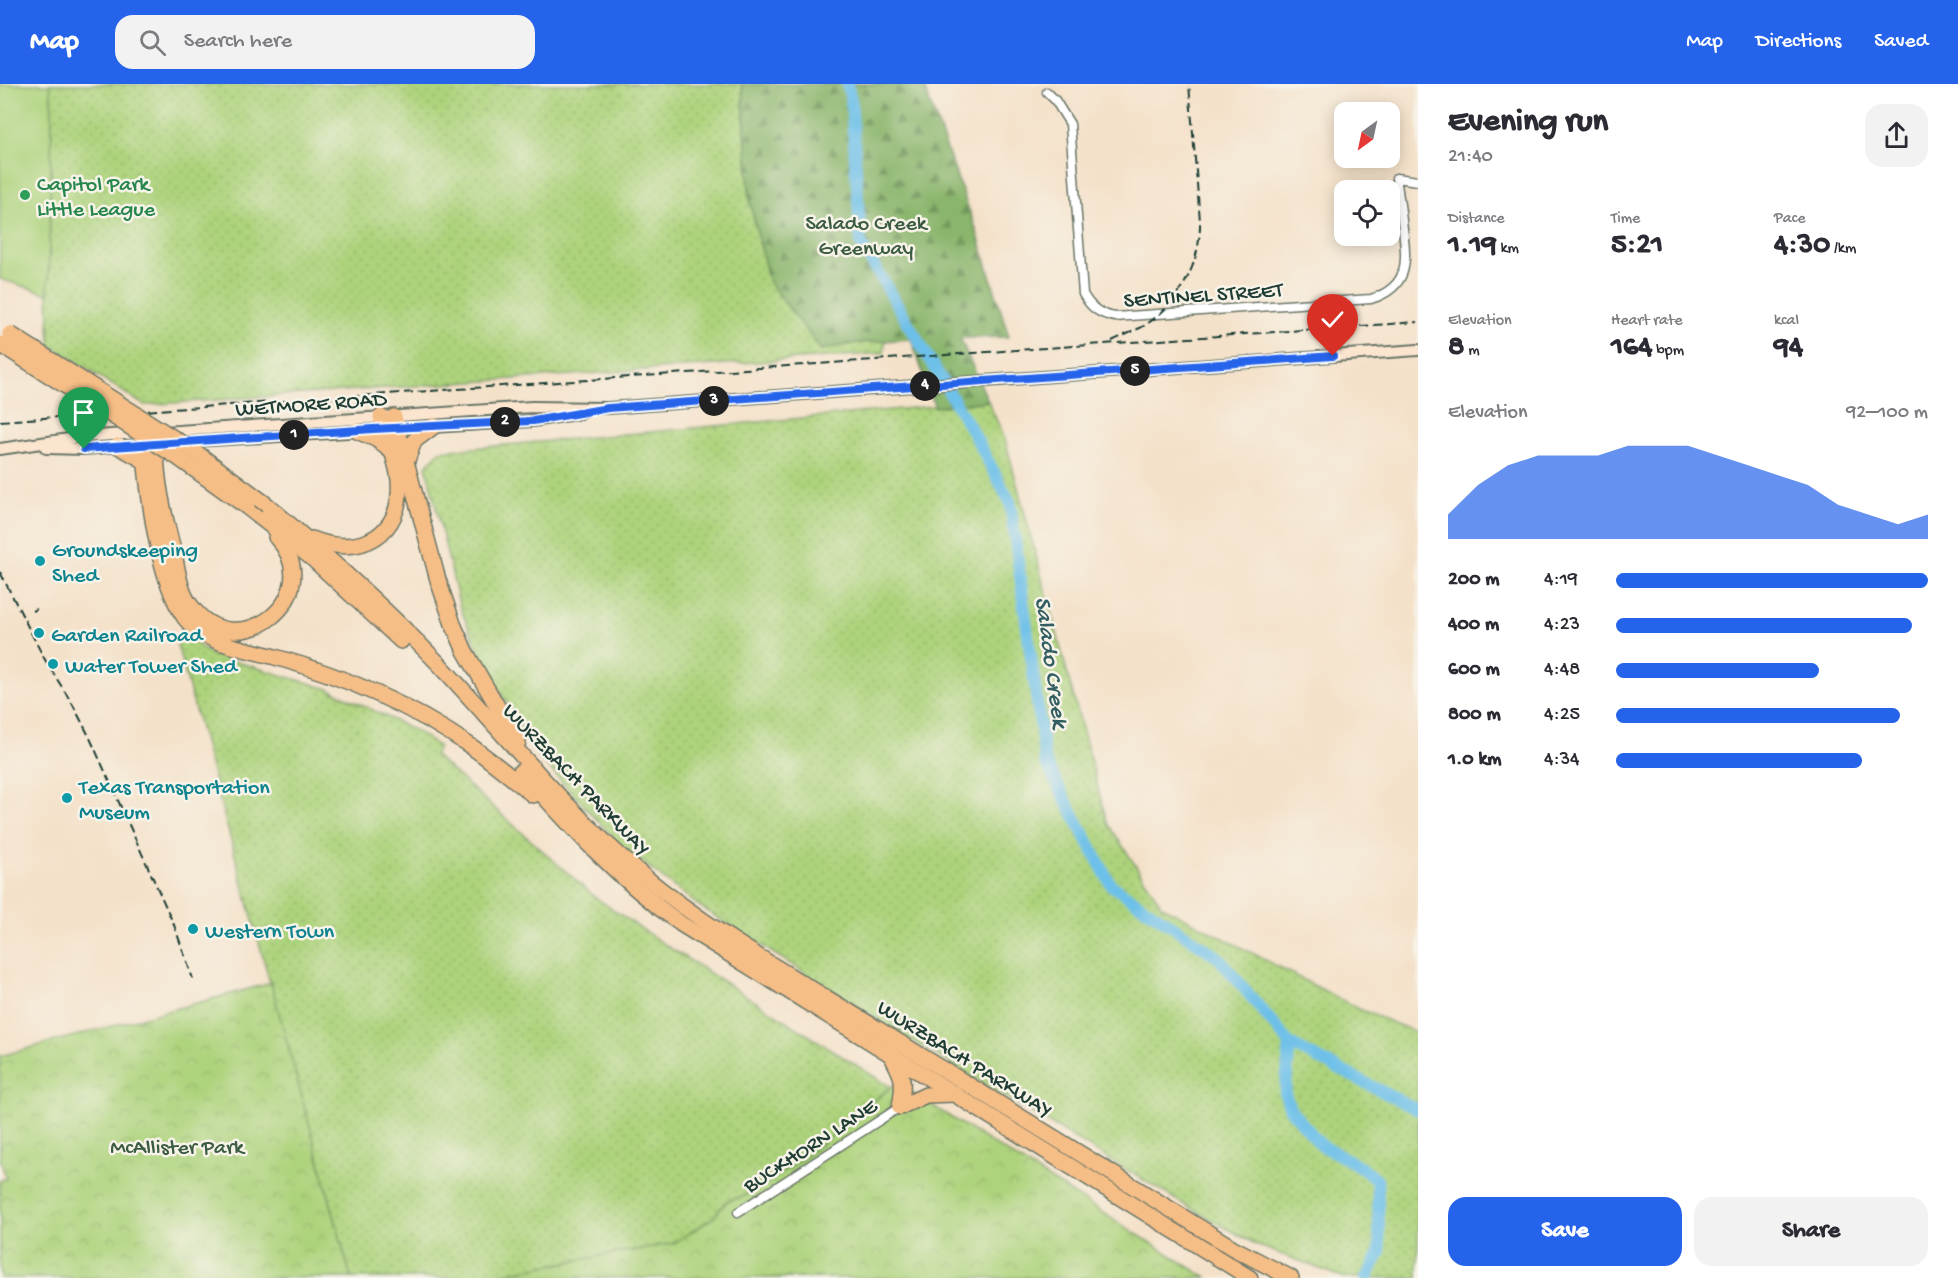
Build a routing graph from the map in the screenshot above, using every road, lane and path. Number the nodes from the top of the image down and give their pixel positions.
1 (1047, 92) dead end
2 (1418, 181) edge
3 (3, 335) edge
4 (1418, 350) edge
5 (608, 408) junction
6 (389, 423) junction
7 (434, 426) junction
8 (357, 431) junction
9 (149, 438) junction
10 (183, 442) junction
11 (118, 446) junction
12 (18, 447) junction
13 (0, 449) edge
14 (391, 452) junction
15 (145, 461) junction
16 (406, 463) junction
17 (157, 475) junction
18 (248, 507) junction
19 (303, 536) junction
20 (539, 775) junction
21 (581, 837) junction
22 (890, 1053) junction
23 (956, 1094) junction
24 (900, 1107) junction
25 (738, 1212) dead end
26 (1250, 1278) edge
27 (1291, 1278) edge

1 - 2 street, SENTINEL STREET
3 - 18 highway, WURZBACH PARKWAY, bridge
3 - 19 highway, WURZBACH PARKWAY, bridge
4 - 5 main road, WETMORE ROAD
5 - 6 main road, WETMORE ROAD
5 - 7 main road, WETMORE ROAD
6 - 7 main road, WETMORE ROAD
6 - 8 main road, WETMORE ROAD
6 - 9 main road, WETMORE ROAD
6 - 14 highway
6 - 16 highway
7 - 16 highway
8 - 10 main road, WETMORE ROAD
8 - 14 highway
9 - 10 main road, WETMORE ROAD
9 - 11 main road, WETMORE ROAD
9 - 12 main road, WETMORE ROAD
9 - 15 highway
9 - 17 highway
10 - 17 highway
11 - 12 main road, WETMORE ROAD
11 - 15 highway
12 - 13 main road, WETMORE ROAD
14 - 19 highway
15 - 21 highway
16 - 20 highway
17 - 18 highway
18 - 21 highway, WURZBACH PARKWAY
19 - 20 highway, WURZBACH PARKWAY
20 - 27 highway, WURZBACH PARKWAY
21 - 22 highway, WURZBACH PARKWAY
22 - 23 highway, WURZBACH PARKWAY
22 - 24 highway
23 - 24 highway
23 - 26 highway, WURZBACH PARKWAY
24 - 25 street, BUCKHORN LANE

